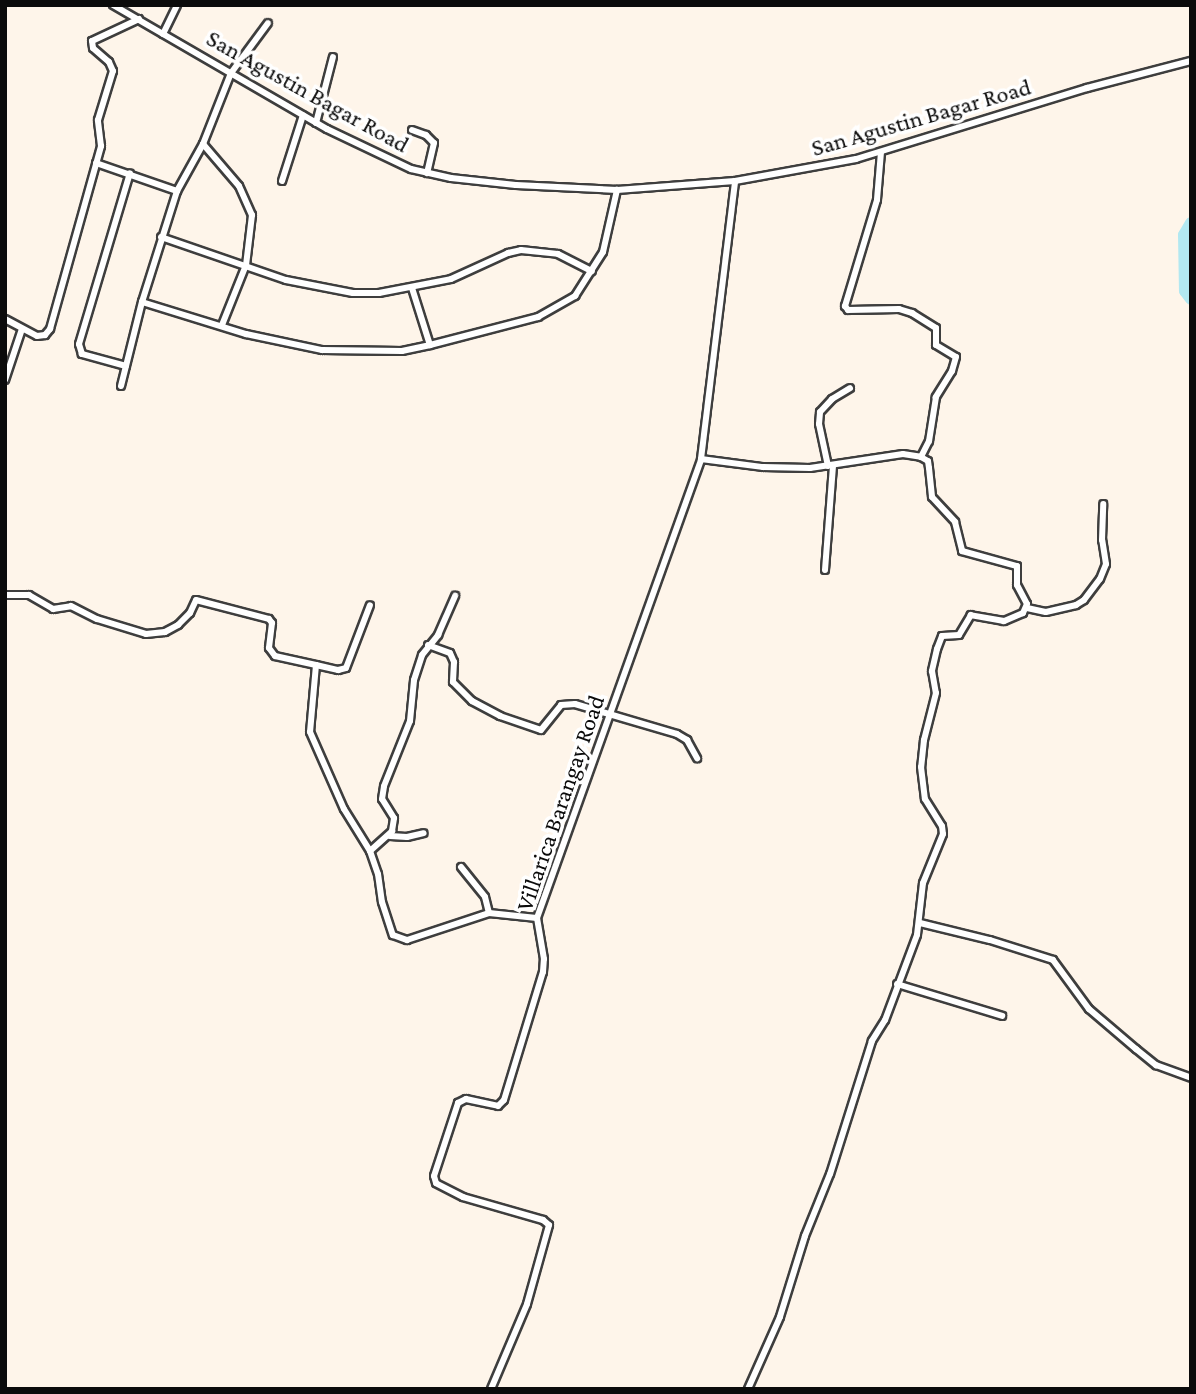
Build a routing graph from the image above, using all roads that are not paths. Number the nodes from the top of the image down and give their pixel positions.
1 (113, 5) edge
2 (177, 5) edge
3 (139, 19) junction
4 (268, 23) dead end
5 (163, 34) junction
6 (332, 57) dead end
7 (1191, 61) edge
8 (231, 73) junction
9 (303, 116) junction
10 (316, 123) junction
11 (412, 130) dead end
12 (203, 144) junction
13 (881, 152) junction
14 (96, 163) junction
15 (130, 173) junction
16 (427, 173) junction
17 (282, 181) dead end
18 (735, 181) junction
19 (617, 190) junction
20 (177, 191) junction
21 (161, 237) junction
22 (246, 265) junction
23 (592, 271) junction
24 (412, 288) junction
25 (142, 302) junction
26 (5, 319) edge
27 (222, 325) junction
28 (22, 329) junction
29 (430, 345) junction
30 (126, 366) junction
31 (5, 380) edge
32 (121, 386) dead end
33 (849, 388) dead end
34 (921, 457) junction
35 (701, 458) junction
36 (830, 466) junction
37 (1103, 504) dead end
38 (825, 570) dead end
39 (5, 595) edge
40 (455, 596) dead end
41 (370, 604) dead end
42 (1027, 608) junction
43 (428, 645) junction
44 (316, 665) junction
45 (612, 713) junction
46 (697, 758) dead end
47 (424, 832) dead end
48 (390, 836) junction
49 (370, 852) junction
50 (461, 867) dead end
51 (489, 913) junction
52 (537, 918) junction
53 (920, 923) junction
54 (897, 984) junction
55 (1002, 1016) dead end
56 (1191, 1078) edge
57 (491, 1389) edge
58 (748, 1389) edge

1 - 3 street, San Agustin Bagar Road
2 - 5 street
3 - 5 street, San Agustin Bagar Road
3 - 14 street
4 - 8 street
5 - 8 street, San Agustin Bagar Road
6 - 10 street
7 - 13 street, San Agustin Bagar Road
8 - 9 street, San Agustin Bagar Road
8 - 12 street
9 - 10 street, San Agustin Bagar Road
9 - 17 street
10 - 16 street, San Agustin Bagar Road
11 - 16 street
12 - 20 street
12 - 22 street
13 - 18 street, San Agustin Bagar Road
13 - 34 street
14 - 15 street
14 - 28 street
15 - 20 street
15 - 30 street
16 - 19 street, San Agustin Bagar Road
18 - 19 street, San Agustin Bagar Road
18 - 35 street, Villarica Barangay Road
19 - 23 street
20 - 21 street
21 - 22 street
21 - 25 street
22 - 24 street
22 - 27 street
23 - 24 street
23 - 29 street
24 - 29 street
25 - 27 street
25 - 30 street
26 - 28 street
27 - 29 street
28 - 31 street
30 - 32 street
33 - 36 street
34 - 36 street
34 - 42 street
35 - 36 street
35 - 45 street, Villarica Barangay Road
36 - 38 street
37 - 42 street
39 - 44 street
40 - 43 street
41 - 44 street
42 - 53 street
43 - 45 street
43 - 48 street
44 - 49 street
45 - 46 street
45 - 52 street, Villarica Barangay Road
47 - 48 street
48 - 49 street
49 - 51 street
50 - 51 street
51 - 52 street
52 - 57 street, Villarica Barangay Road
53 - 54 street
53 - 56 street
54 - 55 street
54 - 58 street

